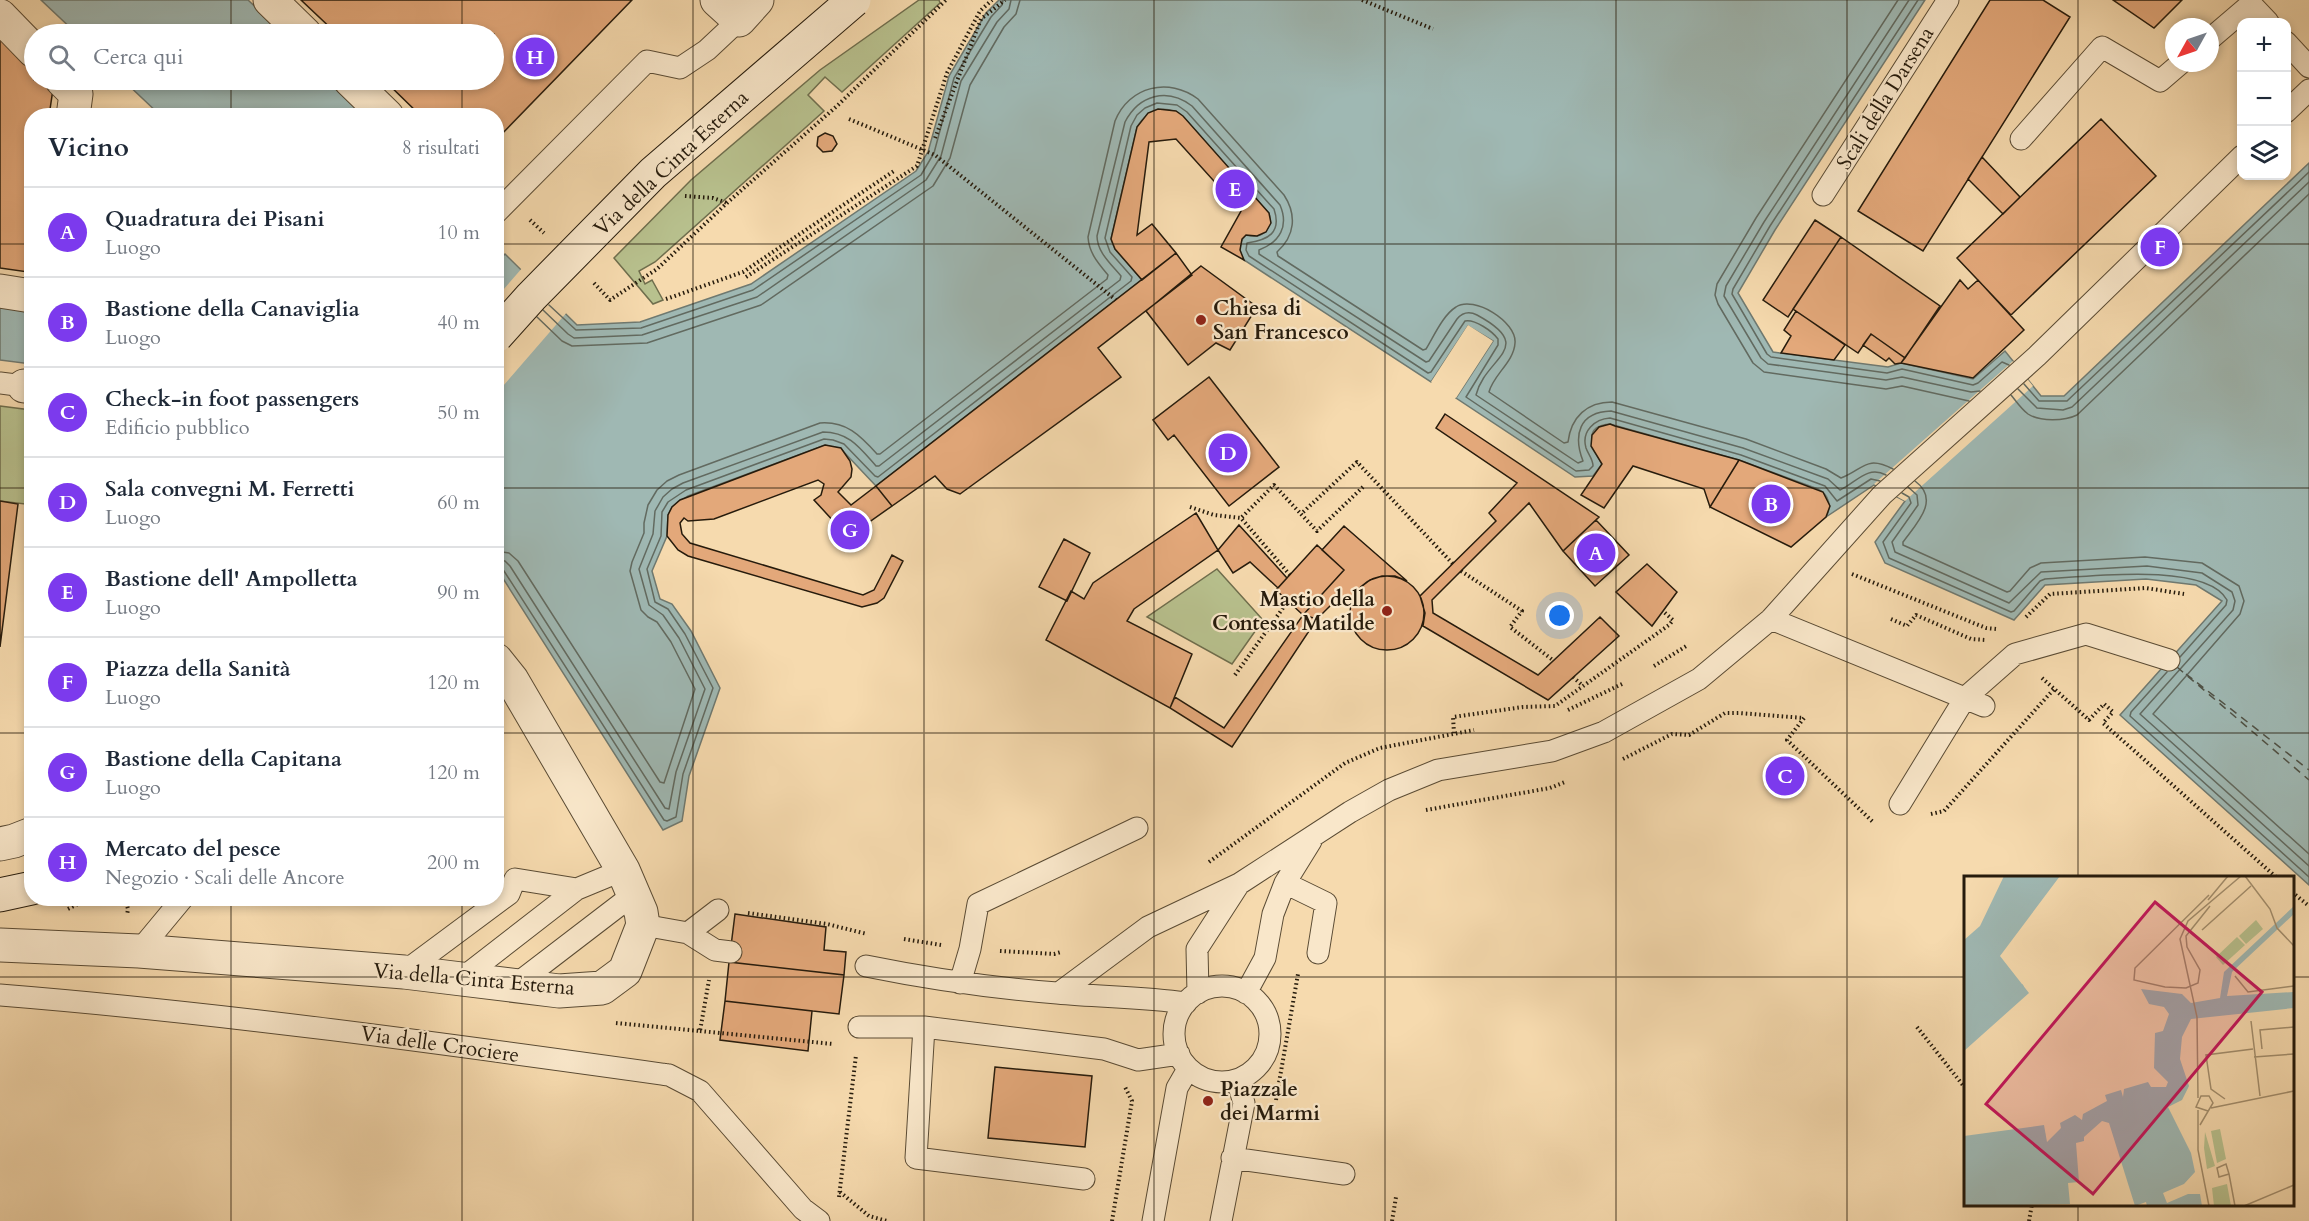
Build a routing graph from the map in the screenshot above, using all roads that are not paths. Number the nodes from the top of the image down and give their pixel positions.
1 (270, 0) edge
2 (854, 0) edge
3 (1948, 0) edge
4 (2253, 2) edge
5 (737, 7) edge
6 (0, 16) edge
7 (2265, 18) edge
8 (295, 24) edge
9 (2219, 31) edge
10 (24, 41) edge
11 (2291, 47) edge
12 (2309, 67) edge
13 (2170, 72) edge
14 (72, 90) edge
15 (360, 90) edge
16 (2309, 90) edge
17 (2291, 107) edge
18 (74, 108) edge
19 (379, 108) edge
20 (2021, 140) dead end
21 (2237, 160) edge
22 (1823, 195) dead end
23 (504, 205) edge
24 (0, 291) edge
25 (24, 295) edge
26 (504, 327) edge
27 (1772, 619) junction
28 (2169, 660) dead end
29 (504, 670) edge
30 (1974, 702) junction
31 (1900, 804) dead end
32 (1137, 828) dead end
33 (1314, 836) junction
34 (24, 837) edge
35 (0, 844) edge
36 (629, 882) junction
37 (1285, 883) junction
38 (1239, 884) junction
39 (577, 889) junction
40 (24, 890) edge
41 (0, 895) edge
42 (504, 898) edge
43 (176, 906) edge
44 (493, 906) edge
45 (718, 910) dead end
46 (643, 925) junction
47 (688, 933) junction
48 (0, 945) edge
49 (139, 951) junction
50 (731, 952) dead end
51 (1318, 953) dead end
52 (866, 966) dead end
53 (404, 972) junction
54 (461, 979) junction
55 (960, 983) junction
56 (514, 986) junction
57 (1059, 993) junction
58 (1246, 993) junction
59 (0, 996) edge
60 (1192, 998) junction
61 (924, 1027) junction
62 (859, 1037) road end
63 (1183, 1062) junction
64 (1237, 1080) junction
65 (1232, 1158) junction
66 (1344, 1174) dead end
67 (1084, 1179) dead end
68 (819, 1221) edge
69 (1153, 1221) edge
70 (1221, 1221) edge

1 - 8 street
2 - 26 street, Via della Cinta Esterna, bridge
3 - 22 lane, Scali della Darsena
4 - 7 lane
4 - 9 lane
5 - 23 lane
6 - 10 street
11 - 12 lane
13 - 20 lane
14 - 18 street
15 - 19 street
16 - 17 lane
21 - 27 lane
24 - 25 street
27 - 30 lane
27 - 33 lane
28 - 30 lane
29 - 36 street
30 - 31 lane
32 - 55 lane
33 - 37 lane
33 - 38 lane
34 - 35 street
36 - 39 lane
36 - 46 street
36 - 56 lane
37 - 51 lane
37 - 58 lane
38 - 57 lane
38 - 60 lane
39 - 42 lane
39 - 54 lane
40 - 41 street
43 - 49 lane
44 - 53 lane
45 - 47 lane
46 - 47 lane
46 - 56 street, Via della Cinta Esterna
47 - 50 lane
48 - 49 street, Via della Cinta Esterna
49 - 53 street, Via della Cinta Esterna
52 - 55 lane
53 - 54 street, Via della Cinta Esterna
54 - 56 street, Via della Cinta Esterna
55 - 57 lane
57 - 60 lane
58 - 60 lane
58 - 64 lane
59 - 68 lane, Via delle Crociere
60 - 63 lane
61 - 62 lane
61 - 63 lane
61 - 67 lane
63 - 64 lane
63 - 69 lane
64 - 65 lane
65 - 66 lane
65 - 70 lane

